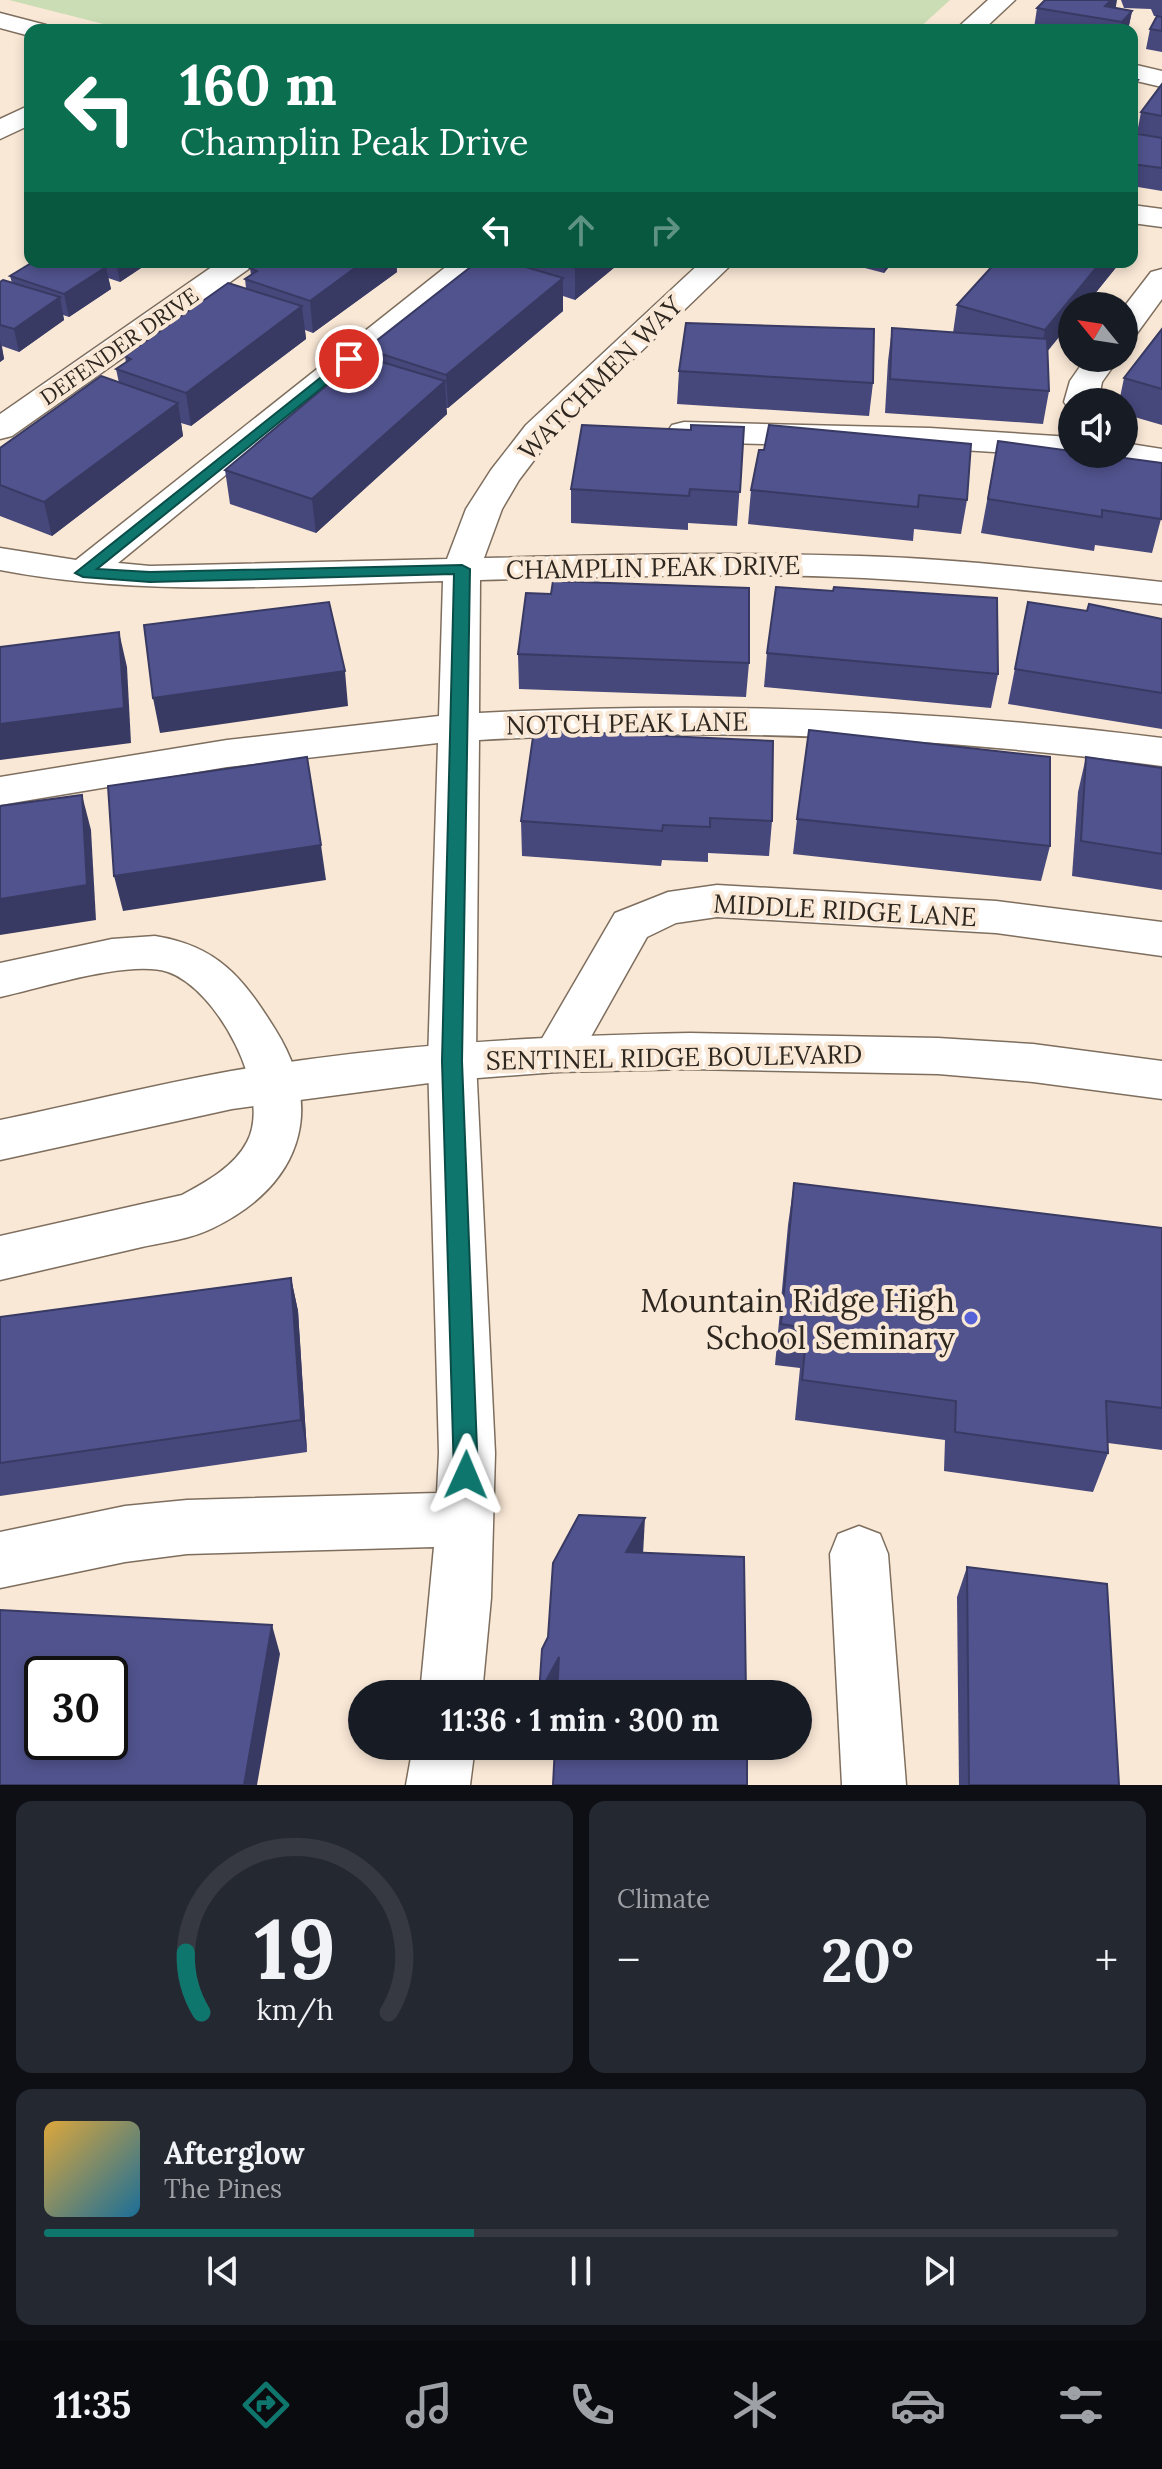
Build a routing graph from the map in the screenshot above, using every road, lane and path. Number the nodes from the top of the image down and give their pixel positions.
1 (1003, 0) edge
2 (0, 20) edge
3 (975, 24) edge
4 (24, 26) edge
5 (1138, 73) edge
6 (1162, 79) edge
7 (24, 117) edge
8 (0, 131) edge
9 (1138, 215) edge
10 (1162, 218) edge
11 (230, 268) edge
12 (464, 268) edge
13 (713, 268) edge
14 (1162, 278) edge
15 (1138, 310) edge
16 (0, 429) edge
17 (538, 432) junction
18 (582, 432) edge
19 (655, 432) edge
20 (1058, 446) edge
21 (1138, 455) edge
22 (1162, 459) edge
23 (0, 559) edge
24 (462, 569) junction
25 (83, 573) junction
26 (1162, 593) edge
27 (460, 728) junction
28 (1162, 752) edge
29 (0, 791) edge
30 (1162, 939) edge
31 (0, 980) edge
32 (557, 1054) junction
33 (452, 1061) junction
34 (1162, 1080) edge
35 (275, 1084) junction
36 (0, 1140) edge
37 (0, 1258) edge
38 (464, 1519) junction
39 (859, 1554) dead end
40 (0, 1560) edge
41 (452, 1680) edge
42 (442, 1760) edge
43 (438, 1785) edge
44 (874, 1785) edge

1 - 3 street
2 - 4 street
5 - 6 street
7 - 8 street
9 - 10 street
11 - 16 street, DEFENDER DRIVE
12 - 25 street
13 - 17 street, WATCHMEN WAY
14 - 15 street
17 - 18 street
17 - 24 street, WATCHMEN WAY
19 - 20 street
21 - 22 street
23 - 25 street, CHAMPLIN PEAK DRIVE
24 - 25 street, CHAMPLIN PEAK DRIVE
24 - 26 street, CHAMPLIN PEAK DRIVE
24 - 27 street, WATCHMEN WAY
27 - 28 street, NOTCH PEAK LANE
27 - 29 street, NOTCH PEAK LANE
27 - 33 street, WATCHMEN WAY
30 - 32 street, MIDDLE RIDGE LANE
31 - 35 street
32 - 33 street, SENTINEL RIDGE BOULEVARD
32 - 34 street, SENTINEL RIDGE BOULEVARD
33 - 35 street, SENTINEL RIDGE BOULEVARD
33 - 38 street, WATCHMEN WAY
35 - 36 street, SENTINEL RIDGE BOULEVARD
35 - 37 street
38 - 40 street
38 - 41 street, WATCHMEN WAY
39 - 44 street
42 - 43 street

